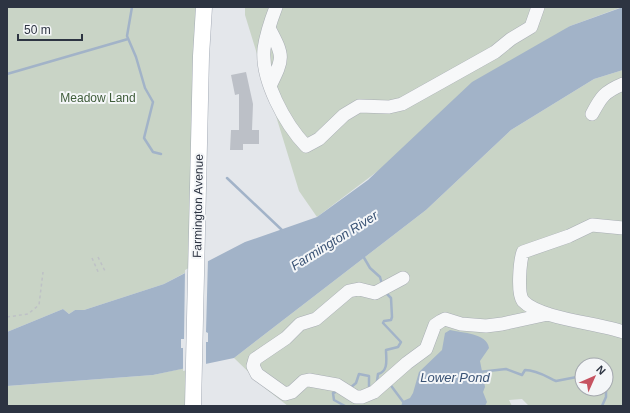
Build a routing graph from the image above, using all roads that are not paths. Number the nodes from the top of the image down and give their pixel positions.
1 (204, 7) edge
2 (276, 7) edge
3 (538, 7) edge
4 (623, 84) edge
5 (592, 114) dead end
6 (623, 229) edge
7 (403, 278) dead end
8 (548, 314) junction
9 (623, 332) edge
10 (193, 400) edge

1 - 10 main road, Farmington Avenue
2 - 3 lane
4 - 5 lane
6 - 8 lane
7 - 8 lane
8 - 9 lane

